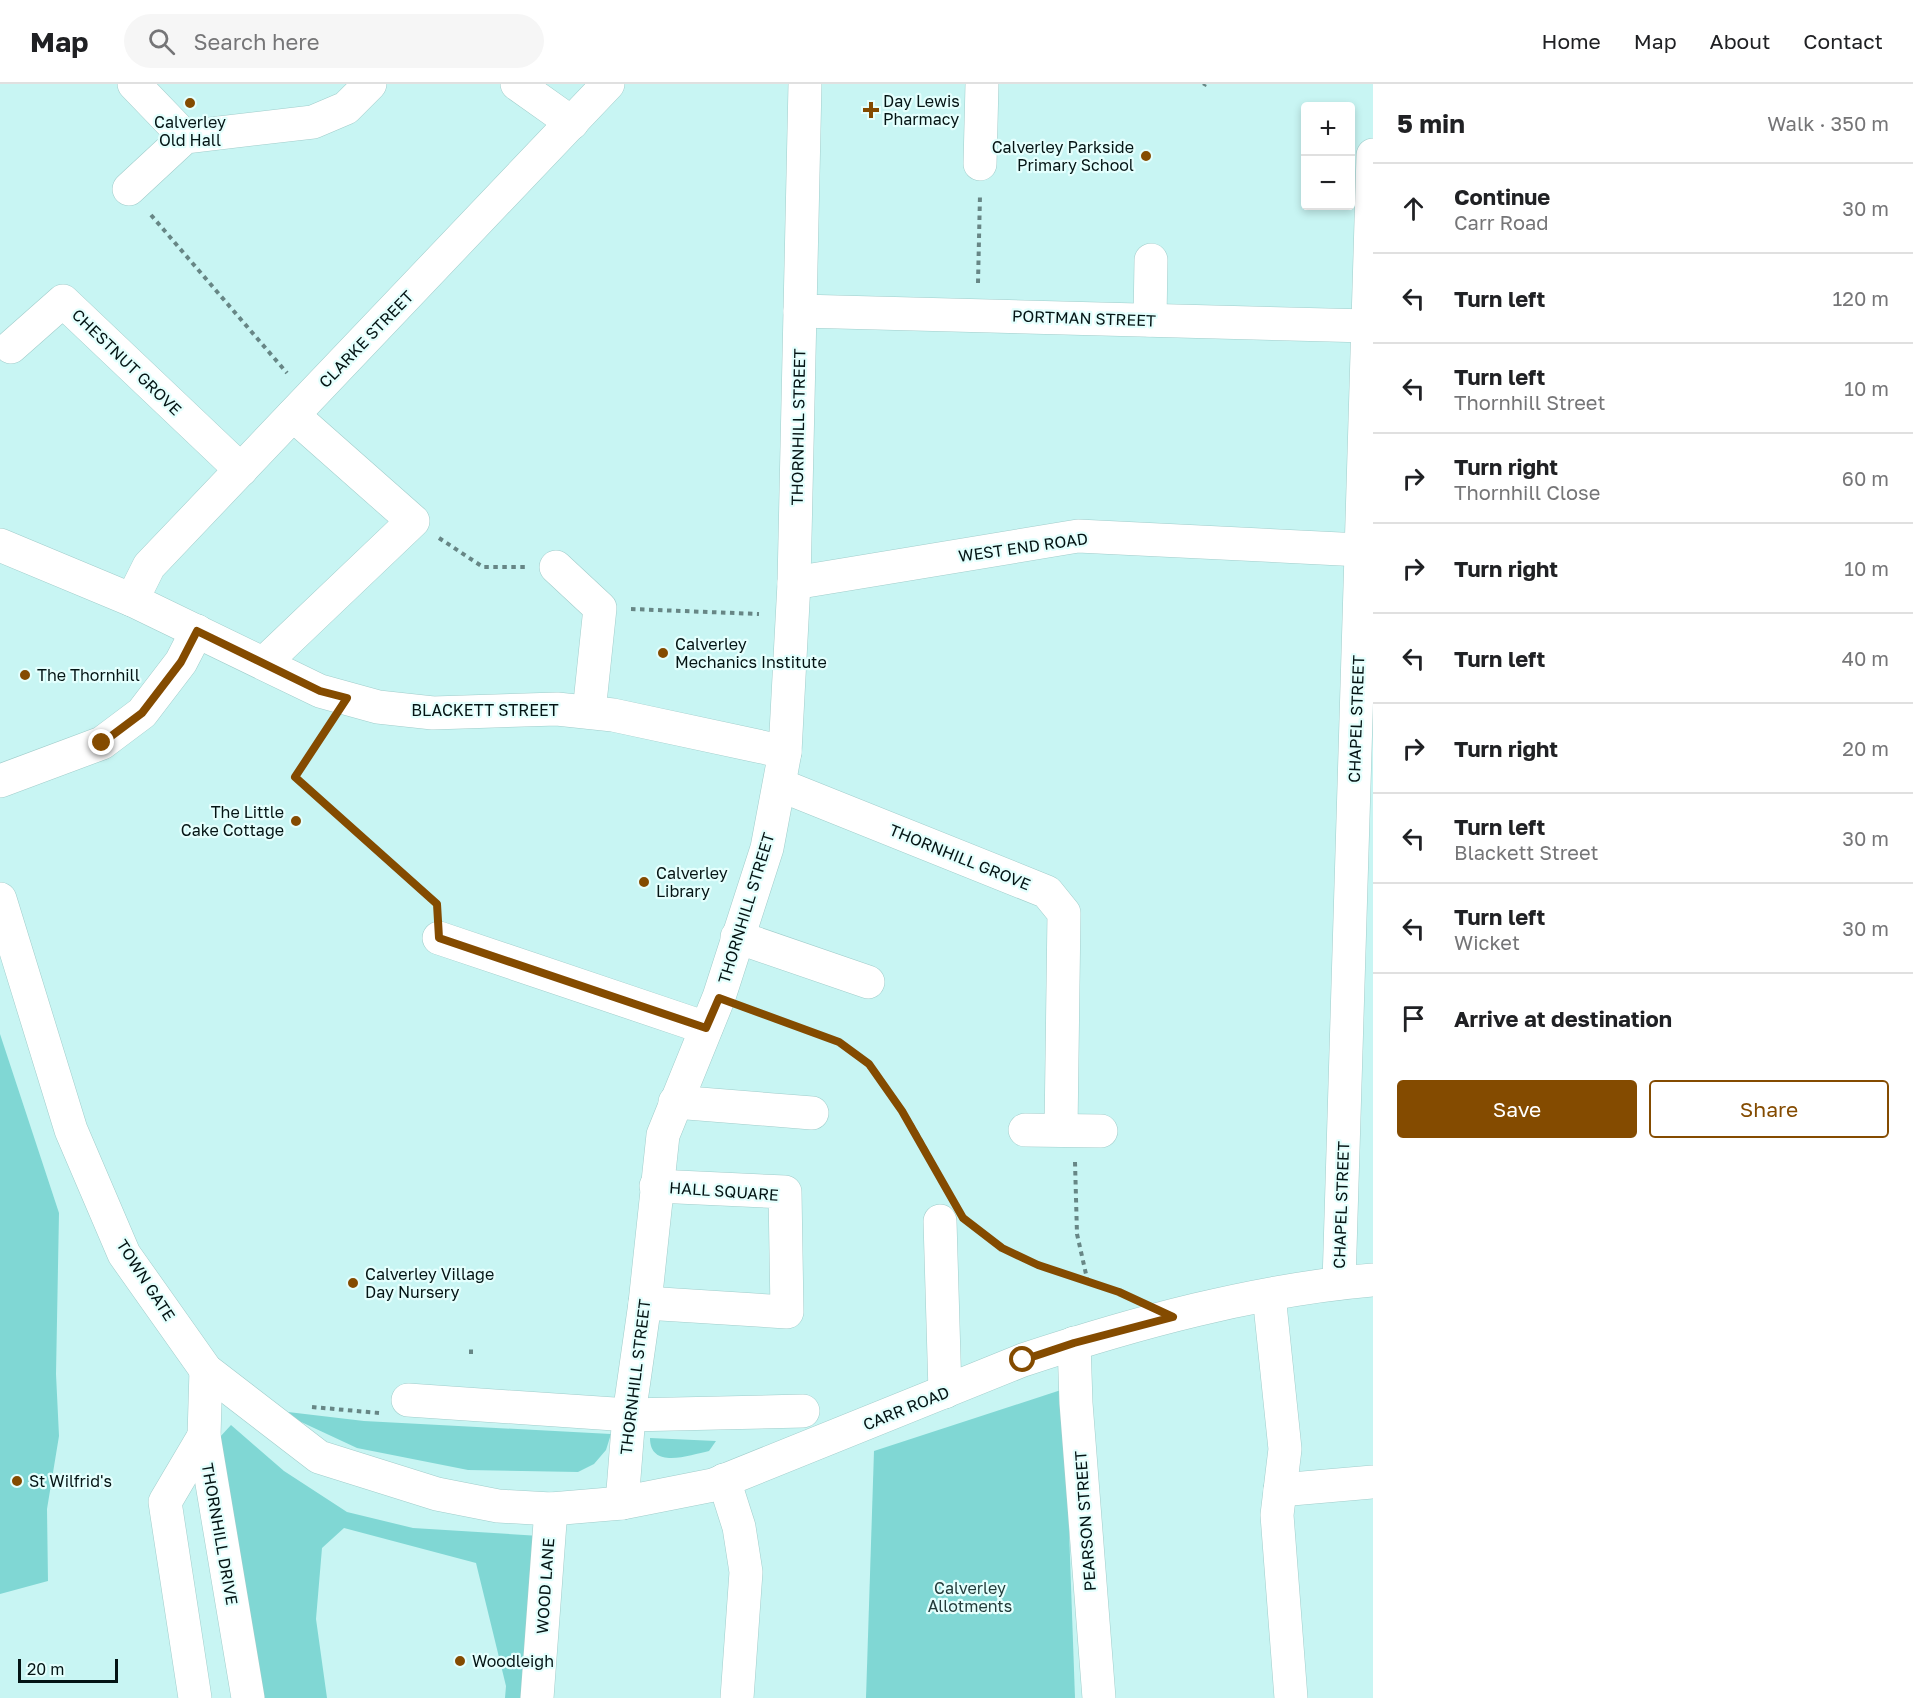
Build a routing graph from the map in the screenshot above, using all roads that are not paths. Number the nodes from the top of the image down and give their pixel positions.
1 (134, 84) edge
2 (370, 84) edge
3 (517, 84) edge
4 (608, 84) edge
5 (805, 84) edge
6 (982, 84) edge
7 (572, 123) junction
8 (185, 137) junction
9 (1373, 155) edge
10 (980, 164) road end
11 (129, 189) road end
12 (1151, 260) dead end
13 (800, 311) junction
14 (1150, 320) junction
15 (1368, 326) junction
16 (11, 347) dead end
17 (301, 407) junction
18 (241, 470) junction
19 (0, 545) edge
20 (1361, 550) junction
21 (556, 567) road end
22 (794, 583) junction
23 (132, 600) junction
24 (197, 631) junction
25 (264, 663) junction
26 (589, 712) junction
27 (785, 752) junction
28 (0, 782) edge
29 (780, 785) junction
30 (0, 898) edge
31 (737, 937) junction
32 (439, 938) road end
33 (868, 982) dead end
34 (706, 1028) junction
35 (675, 1102) junction
36 (812, 1113) dead end
37 (1025, 1130) dead end
38 (1061, 1130) junction
39 (1101, 1131) dead end
40 (656, 1186) junction
41 (956, 1223) road end
42 (1373, 1280) edge
43 (1339, 1283) junction
44 (1269, 1295) junction
45 (645, 1303) junction
46 (1074, 1343) junction
47 (206, 1370) junction
48 (945, 1392) junction
49 (408, 1400) road end
50 (804, 1411) dead end
51 (629, 1415) junction
52 (204, 1436) junction
53 (723, 1480) junction
54 (1373, 1482) edge
55 (1280, 1490) junction
56 (437, 1494) joint
57 (622, 1503) junction
58 (550, 1509) junction
59 (195, 1698) edge
60 (248, 1698) edge
61 (537, 1698) edge
62 (737, 1698) edge
63 (1099, 1698) edge
64 (1291, 1698) edge

1 - 8 street
2 - 8 street
3 - 7 street
4 - 7 street, CLARKE STREET
5 - 13 street, THORNHILL STREET
6 - 10 street
7 - 17 street, CLARKE STREET
8 - 11 street
9 - 15 street, CHAPEL STREET
12 - 14 street
13 - 14 street, PORTMAN STREET
13 - 22 street, THORNHILL STREET
14 - 15 street, PORTMAN STREET
15 - 20 street, CHAPEL STREET
16 - 18 street, CHESTNUT GROVE
17 - 18 street, CLARKE STREET
17 - 25 street
18 - 23 street, CLARKE STREET
19 - 23 street, BLACKETT STREET
20 - 22 street, WEST END ROAD
20 - 43 street, CHAPEL STREET
21 - 26 street
22 - 27 street, THORNHILL STREET
23 - 24 street, BLACKETT STREET
24 - 25 street, BLACKETT STREET
24 - 28 street
25 - 26 street, BLACKETT STREET
26 - 27 street, BLACKETT STREET
27 - 29 street, THORNHILL STREET
29 - 31 street, THORNHILL STREET
29 - 38 street, THORNHILL GROVE
30 - 47 street, TOWN GATE
31 - 33 street
31 - 34 street, THORNHILL STREET
32 - 34 street
34 - 35 street, THORNHILL STREET
35 - 36 street
35 - 40 street, THORNHILL STREET
37 - 38 street
38 - 39 street
40 - 45 street, THORNHILL STREET
40 - 45 street, HALL SQUARE
41 - 48 street
42 - 43 street, CARR ROAD
43 - 44 street, CARR ROAD
44 - 46 street, CARR ROAD
44 - 55 street
45 - 51 street, THORNHILL STREET
46 - 48 street, CARR ROAD
46 - 63 street, PEARSON STREET
47 - 52 street, THORNHILL DRIVE
47 - 56 street, TOWN GATE
48 - 53 street, CARR ROAD
49 - 51 street
50 - 51 street
51 - 57 street, THORNHILL STREET
52 - 59 street
52 - 60 street, THORNHILL DRIVE
53 - 57 street, CARR ROAD
53 - 62 street
54 - 55 street
55 - 64 street
56 - 58 street, CARR ROAD
57 - 58 street, CARR ROAD
58 - 61 street, WOOD LANE

